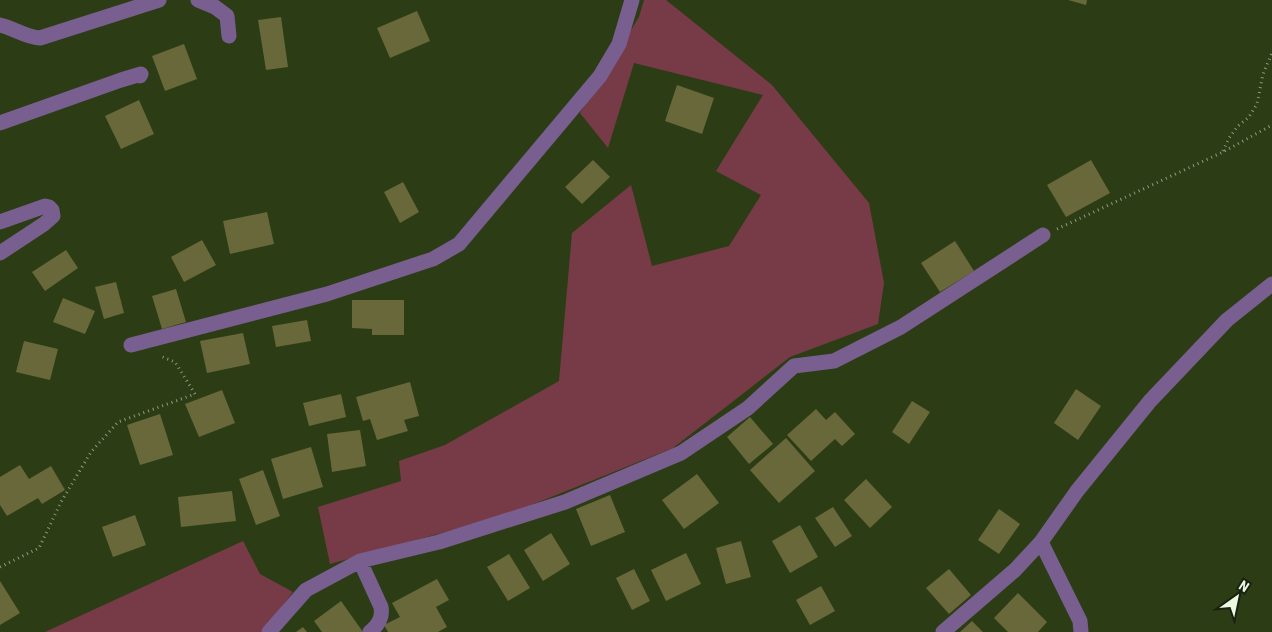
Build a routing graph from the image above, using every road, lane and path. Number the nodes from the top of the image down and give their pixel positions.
1 (159, 0) edge
2 (198, 0) edge
3 (632, 0) edge
4 (0, 25) edge
5 (229, 36) dead end
6 (1272, 53) edge
7 (140, 76) dead end
8 (0, 123) edge
9 (1272, 125) edge
10 (1223, 152) junction
11 (0, 222) edge
12 (1043, 235) joint
13 (0, 254) edge
14 (1272, 284) edge
15 (131, 345) joint
16 (1041, 542) junction
17 (360, 561) junction
18 (0, 567) edge
19 (269, 632) edge
20 (370, 632) edge
21 (943, 632) edge
22 (1081, 632) edge

1 - 4 street
2 - 5 street
3 - 15 street
6 - 10 path
7 - 8 street
9 - 10 path
10 - 12 path
11 - 13 street
12 - 17 street
14 - 16 street
15 - 18 path
16 - 21 street
16 - 22 street
17 - 19 street
17 - 20 street

